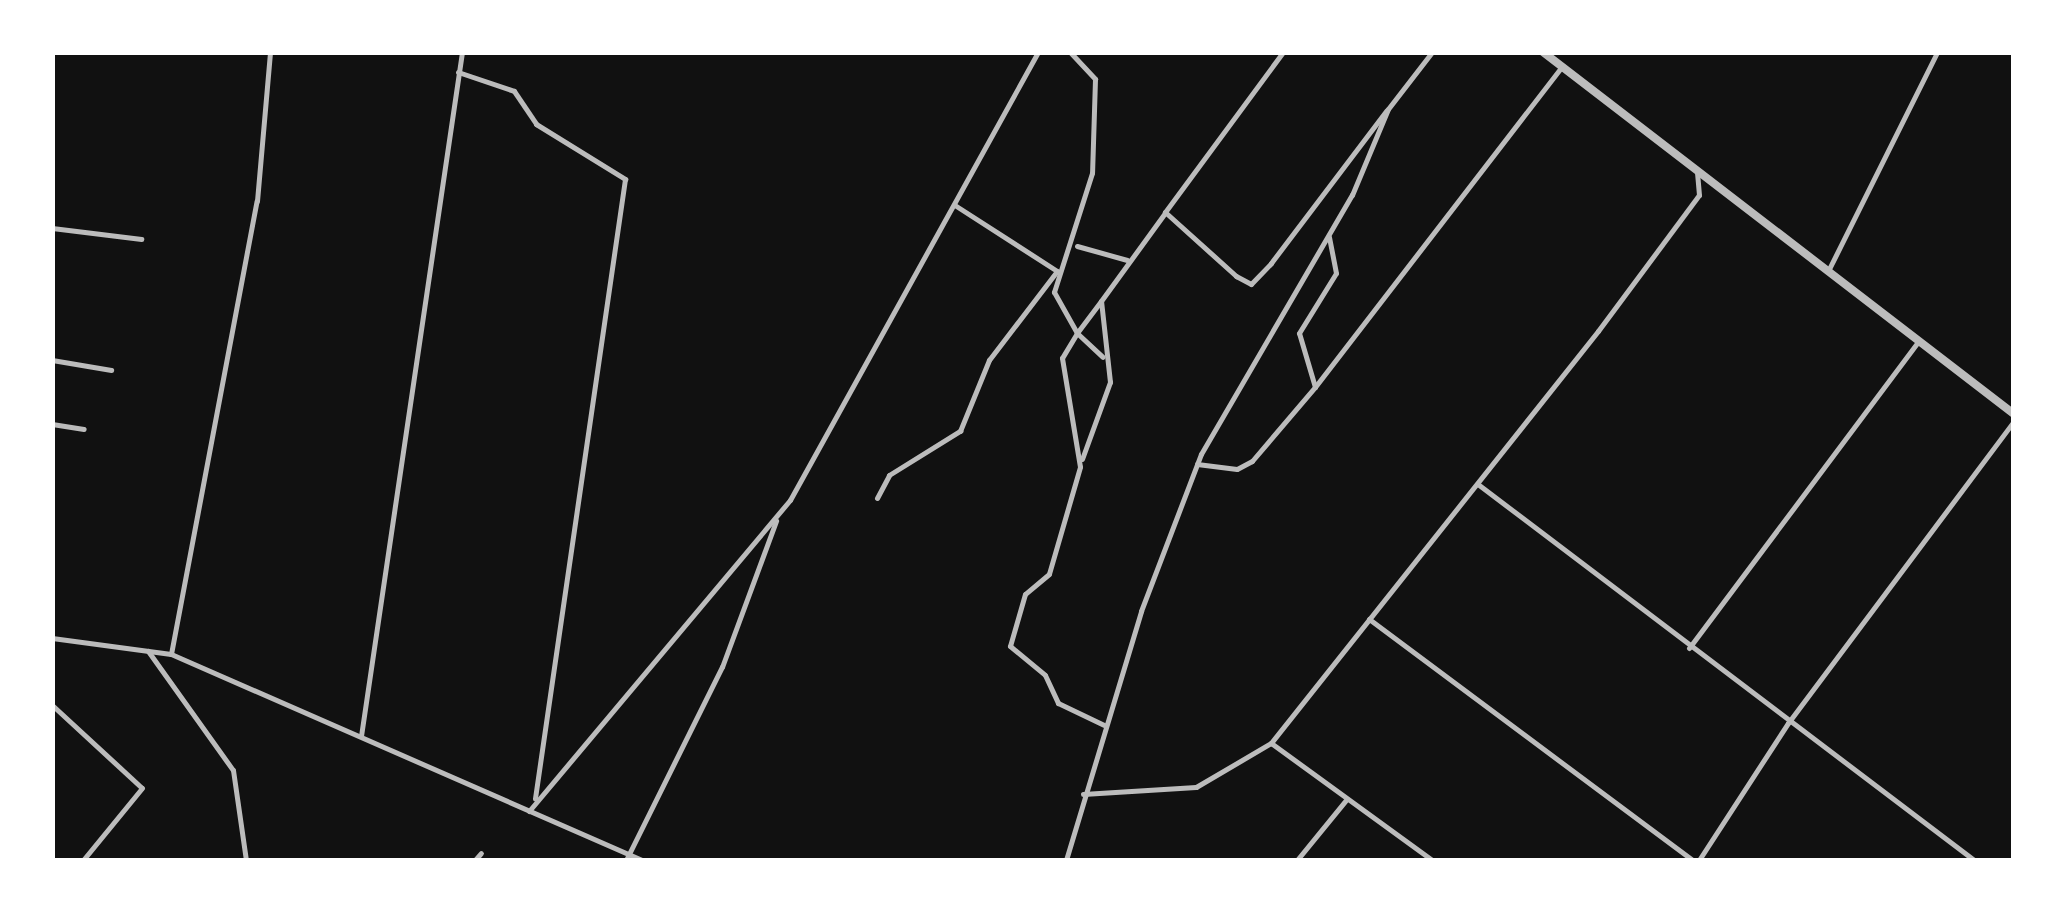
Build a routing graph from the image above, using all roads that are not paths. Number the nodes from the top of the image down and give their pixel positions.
1 (270, 52) edge
2 (462, 52) edge
3 (1038, 52) edge
4 (1070, 52) edge
5 (1283, 52) edge
6 (1432, 52) edge
7 (1543, 52) edge
8 (1937, 52) edge
9 (1562, 67) junction
10 (458, 72) junction
11 (1388, 109) junction
12 (1698, 171) junction
13 (955, 205) junction
14 (1165, 212) junction
15 (52, 228) edge
16 (1328, 238) junction
17 (141, 239) dead end
18 (1076, 246) junction
19 (1126, 260) junction
20 (1057, 270) junction
21 (1828, 271) junction
22 (1100, 301) junction
23 (1076, 333) junction
24 (1918, 342) junction
25 (1105, 358) junction
26 (52, 360) edge
27 (112, 370) dead end
28 (1315, 387) junction
29 (2014, 417) edge
30 (52, 424) edge
31 (84, 429) dead end
32 (1197, 464) junction
33 (1080, 467) junction
34 (1478, 484) junction
35 (877, 498) dead end
36 (777, 517) junction
37 (1369, 619) junction
38 (52, 638) edge
39 (1689, 648) junction
40 (148, 651) junction
41 (171, 654) junction
42 (52, 705) edge
43 (1788, 724) junction
44 (1104, 725) junction
45 (362, 736) junction
46 (1271, 743) junction
47 (1082, 794) junction
48 (534, 800) junction
49 (1346, 800) junction
50 (529, 811) junction
51 (481, 853) dead end
52 (627, 858) edge
53 (82, 860) edge
54 (246, 860) edge
55 (475, 860) edge
56 (642, 860) edge
57 (1066, 860) edge
58 (1297, 860) edge
59 (1432, 860) edge
60 (1696, 860) edge
61 (1974, 860) edge

1 - 41 street
2 - 10 street
3 - 13 street
4 - 18 street
5 - 14 street
6 - 11 street
7 - 9 street
8 - 21 street
9 - 12 street
9 - 28 street
10 - 45 street
10 - 48 street
11 - 14 street
11 - 16 street
12 - 21 street
12 - 34 street
13 - 20 street
13 - 36 street
14 - 19 street
15 - 17 street
16 - 28 street
16 - 32 street
18 - 19 street
18 - 20 street
19 - 22 street
20 - 23 street
20 - 35 street
21 - 24 street
22 - 23 street
22 - 25 street
23 - 25 street
23 - 33 street
24 - 29 street
24 - 39 street
25 - 33 street
26 - 27 street
28 - 32 street
29 - 43 street
30 - 31 street
32 - 44 street
33 - 44 street
34 - 37 street
34 - 39 street
36 - 48 street
36 - 52 street
37 - 46 street
37 - 60 street
38 - 40 street
39 - 43 street
40 - 41 street
40 - 54 street
41 - 45 street
42 - 53 street
43 - 60 street
43 - 61 street
44 - 47 street
45 - 50 street
46 - 47 street
46 - 49 street
47 - 57 street
48 - 50 street
49 - 58 street
49 - 59 street
50 - 52 street
51 - 55 street
52 - 56 street

